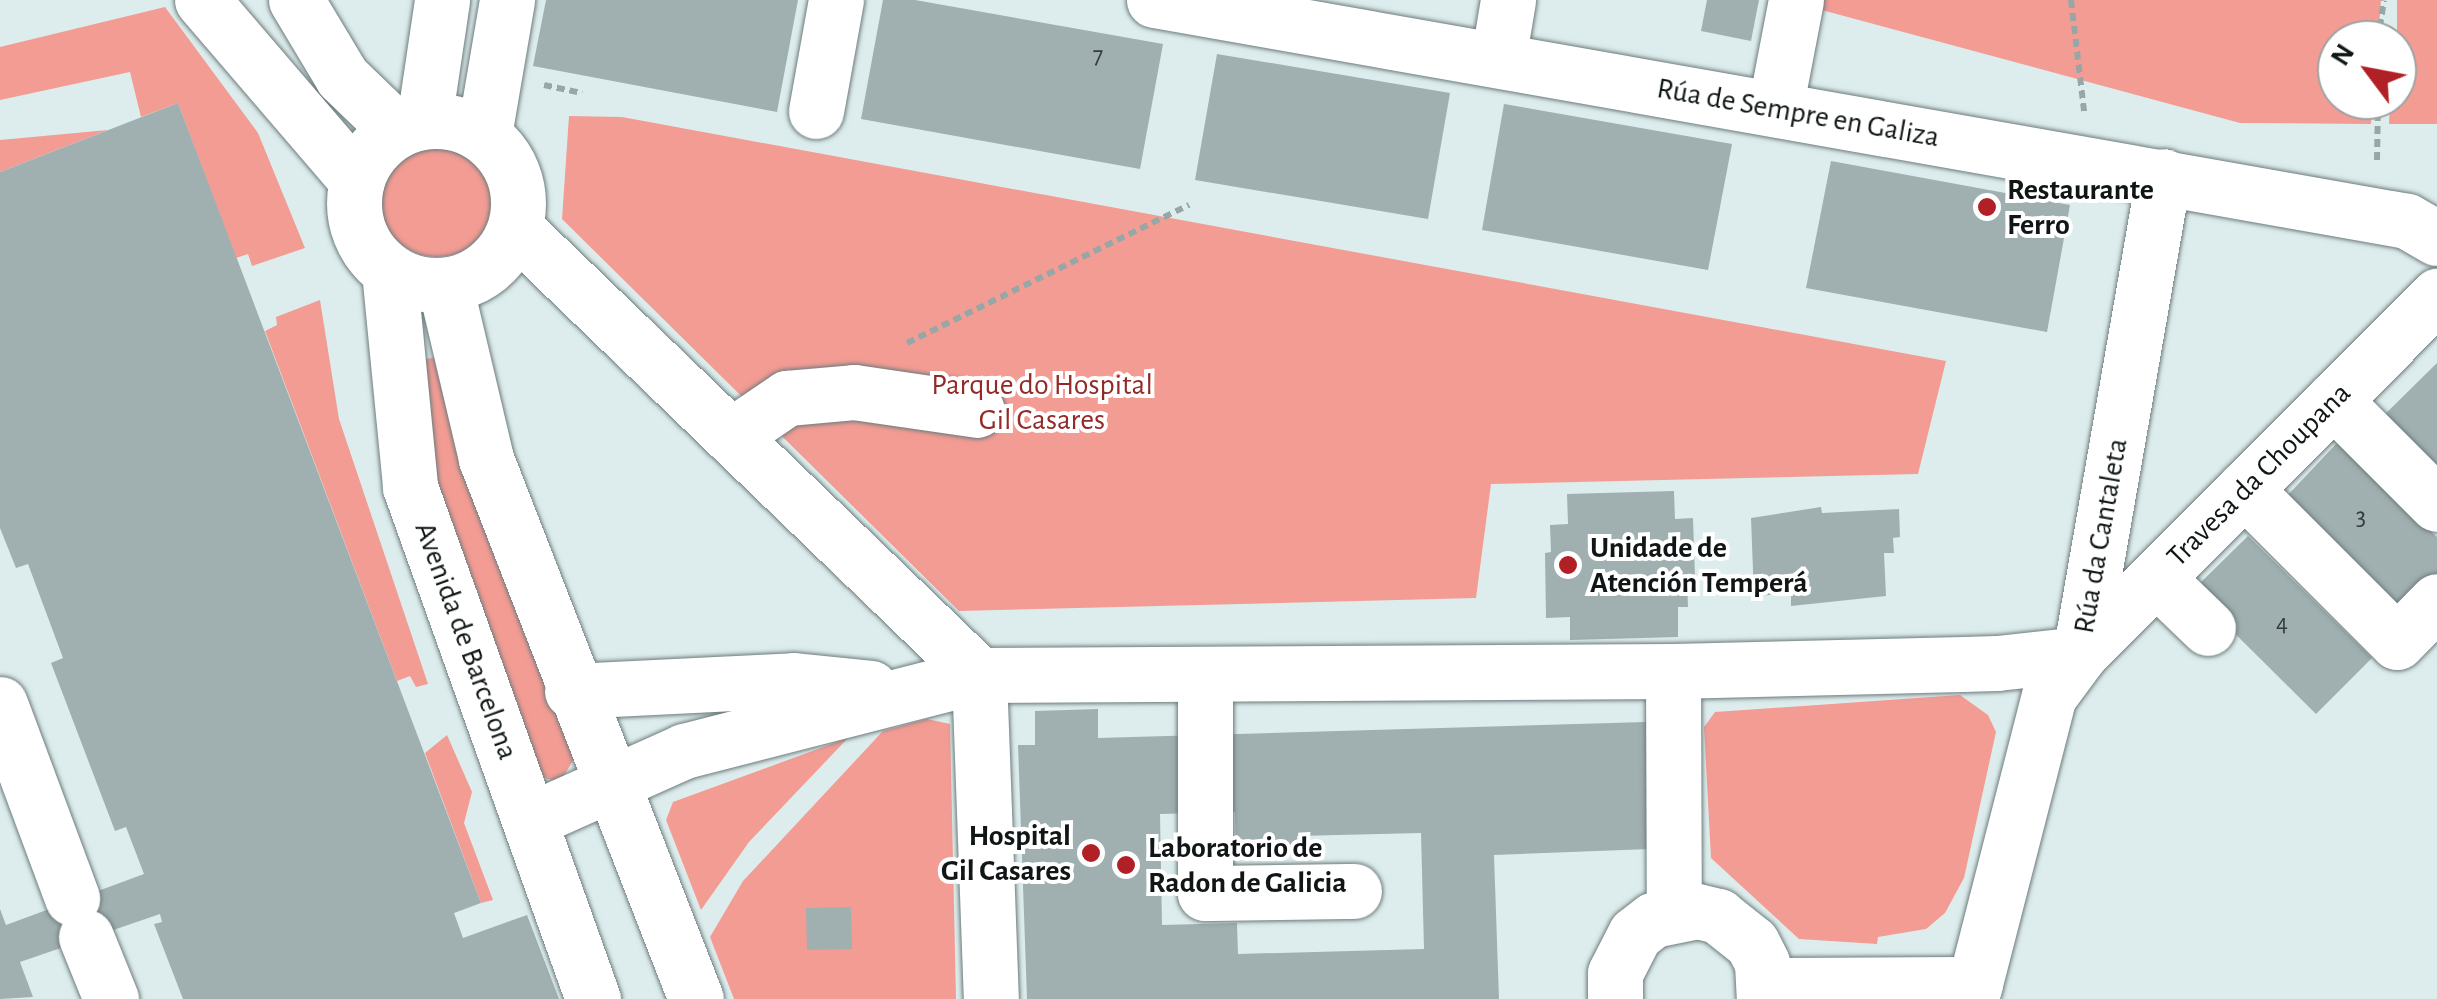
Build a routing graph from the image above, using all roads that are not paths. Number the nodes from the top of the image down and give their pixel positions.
1 (296, 0) edge
2 (442, 0) edge
3 (507, 0) edge
4 (836, 0) edge
5 (1154, 0) edge
6 (1508, 0) edge
7 (1796, 0) edge
8 (1214, 5) edge
9 (231, 12) edge
10 (1498, 60) junction
11 (1775, 109) junction
12 (816, 111) dead end
13 (410, 125) junction
14 (484, 135) junction
15 (2163, 176) junction
16 (357, 181) junction
17 (515, 228) junction
18 (2437, 238) edge
19 (389, 271) junction
20 (446, 285) junction
21 (2437, 296) edge
22 (2333, 400) junction
23 (977, 410) dead end
24 (731, 436) junction
25 (2244, 490) junction
26 (2437, 504) edge
27 (2156, 578) junction
28 (2437, 601) edge
29 (2208, 628) dead end
30 (2080, 654) junction
31 (1672, 671) junction
32 (1205, 674) junction
33 (979, 675) junction
34 (572, 691) junction
35 (904, 692) junction
36 (0, 704) edge
37 (610, 786) junction
38 (530, 820) junction
39 (1354, 891) dead end
40 (1674, 913) junction
41 (1765, 992) edge
42 (1973, 992) edge
43 (111, 999) edge
44 (593, 999) edge
45 (696, 999) edge
46 (991, 999) edge
47 (1615, 999) edge

1 - 13 street
2 - 13 street
3 - 14 street
4 - 12 street
5 - 8 street, Rúa de Sempre en Galiza
6 - 10 street
7 - 11 street
8 - 10 street, Rúa de Sempre en Galiza
9 - 16 street
10 - 11 street, Rúa de Sempre en Galiza
11 - 15 street, Rúa de Sempre en Galiza
13 - 14 street
13 - 16 street
14 - 17 street
15 - 18 street, Rúa de Sempre en Galiza
15 - 30 street, Rúa da Cantaleta
16 - 19 street
17 - 20 street
17 - 24 street
19 - 20 street
19 - 38 street, Avenida de Barcelona
20 - 34 street
21 - 22 street, Travesa da Choupana
22 - 25 street, Travesa da Choupana
22 - 26 street
23 - 24 street
24 - 33 street
25 - 27 street, Travesa da Choupana
25 - 28 street
27 - 29 street
27 - 30 street, Travesa da Choupana
30 - 31 street
30 - 42 street, Rúa da Cantaleta
31 - 32 street
31 - 40 street
32 - 33 street
32 - 39 street
33 - 35 street
33 - 46 street
34 - 35 street
34 - 37 street
35 - 37 street
36 - 43 street
37 - 38 street
37 - 45 street
38 - 44 street, Avenida de Barcelona
40 - 41 street
40 - 47 street
41 - 42 street

